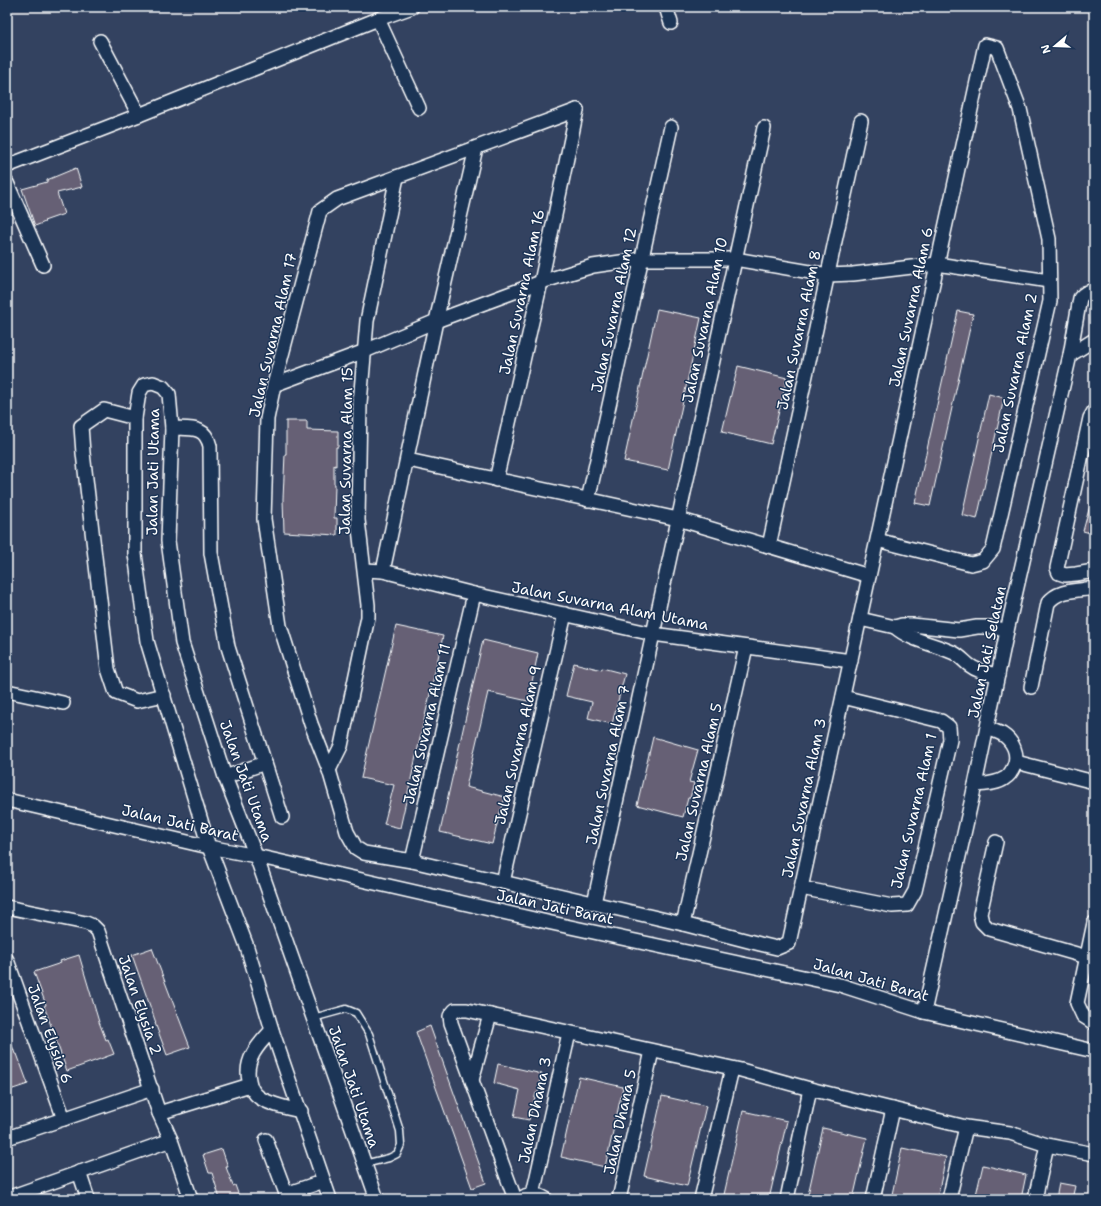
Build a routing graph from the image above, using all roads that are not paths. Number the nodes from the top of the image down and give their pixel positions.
1 (412, 7) edge
2 (666, 7) edge
3 (378, 19) junction
4 (671, 24) dead end
5 (100, 41) dead end
6 (985, 45) joint
7 (419, 108) dead end
8 (139, 115) junction
9 (861, 121) dead end
10 (671, 127) dead end
11 (764, 128) dead end
12 (476, 148) junction
13 (7, 166) edge
14 (397, 177) junction
15 (7, 183) edge
16 (641, 259) junction
17 (735, 259) junction
18 (937, 264) junction
19 (43, 265) dead end
20 (828, 275) junction
21 (1049, 281) junction
22 (541, 282) junction
23 (1094, 291) edge
24 (436, 321) junction
25 (1094, 340) edge
26 (365, 351) junction
27 (1070, 355) junction
28 (274, 385) junction
29 (1094, 411) edge
30 (135, 418) junction
31 (172, 428) junction
32 (408, 460) junction
33 (496, 480) junction
34 (588, 500) junction
35 (678, 519) junction
36 (877, 540) junction
37 (769, 546) junction
38 (365, 570) junction
39 (383, 571) junction
40 (1094, 571) edge
41 (869, 576) junction
42 (1094, 588) edge
43 (474, 594) junction
44 (565, 614) junction
45 (860, 619) junction
46 (894, 627) junction
47 (1007, 630) junction
48 (653, 634) junction
49 (746, 647) junction
50 (851, 661) junction
51 (998, 675) junction
52 (1031, 687) dead end
53 (7, 691) edge
54 (164, 696) junction
55 (843, 697) junction
56 (63, 703) dead end
57 (988, 729) junction
58 (1016, 762) junction
59 (265, 763) junction
60 (330, 770) junction
61 (225, 778) junction
62 (1094, 782) edge
63 (975, 785) junction
64 (7, 800) edge
65 (282, 818) dead end
66 (996, 842) dead end
67 (209, 847) junction
68 (256, 856) junction
69 (412, 861) junction
70 (502, 882) junction
71 (801, 888) junction
72 (594, 903) junction
73 (7, 907) edge
74 (1094, 923) edge
75 (683, 924) junction
76 (789, 942) joint
77 (1087, 957) junction
78 (7, 960) edge
79 (924, 1012) junction
80 (490, 1015) junction
81 (313, 1018) junction
82 (1094, 1023) edge
83 (272, 1030) junction
84 (569, 1033) junction
85 (652, 1051) junction
86 (1094, 1051) edge
87 (732, 1069) junction
88 (472, 1080) junction
89 (250, 1086) junction
90 (152, 1089) junction
91 (810, 1089) junction
92 (892, 1108) junction
93 (301, 1111) junction
94 (159, 1113) junction
95 (64, 1119) junction
96 (966, 1127) junction
97 (7, 1138) edge
98 (171, 1140) junction
99 (266, 1140) dead end
100 (1047, 1145) junction
101 (1094, 1154) edge
102 (364, 1164) junction
103 (79, 1172) junction
104 (324, 1181) junction
105 (533, 1194) junction
106 (287, 1196) edge
107 (7, 1198) edge
108 (88, 1199) edge
109 (191, 1199) edge
110 (330, 1199) edge
111 (377, 1199) edge
112 (515, 1199) edge
113 (521, 1199) edge
114 (546, 1199) edge
115 (620, 1199) edge
116 (701, 1199) edge
117 (787, 1199) edge
118 (873, 1199) edge
119 (949, 1199) edge
120 (1035, 1199) edge

1 - 3 street
2 - 4 street
3 - 7 street
3 - 8 street
5 - 8 street
6 - 18 street, Jalan Suvarna Alam 6
6 - 21 street, Jalan Suvarna Alam 2
8 - 13 street
9 - 20 street, Jalan Suvarna Alam 8
10 - 16 street, Jalan Suvarna Alam 12
11 - 17 street, Jalan Suvarna Alam 10
12 - 14 street
12 - 22 street, Jalan Suvarna Alam 16
12 - 24 street
14 - 26 street, Jalan Suvarna Alam 15
14 - 28 street, Jalan Suvarna Alam 17
15 - 19 street
16 - 17 street
16 - 22 street
16 - 34 street, Jalan Suvarna Alam 12
17 - 20 street
17 - 35 street, Jalan Suvarna Alam 10
18 - 20 street
18 - 21 street
18 - 36 street, Jalan Suvarna Alam 6
20 - 37 street, Jalan Suvarna Alam 8
21 - 36 street, Jalan Suvarna Alam 2
22 - 24 street
22 - 33 street, Jalan Suvarna Alam 16
23 - 27 street, Jalan Jati Selatan
24 - 26 street
24 - 32 street
25 - 27 street
26 - 28 street
26 - 38 street, Jalan Suvarna Alam 15
27 - 47 street, Jalan Jati Selatan
28 - 60 street, Jalan Suvarna Alam 17
29 - 40 street
30 - 31 street, Jalan Jati Utama
30 - 54 street, Jalan Jati Utama
30 - 54 street
31 - 59 street
31 - 61 street, Jalan Jati Utama
32 - 33 street
32 - 39 street
33 - 34 street
34 - 35 street
35 - 37 street
35 - 48 street, Jalan Suvarna Alam 10
36 - 41 street, Jalan Suvarna Alam 6
37 - 41 street
38 - 39 street, Jalan Suvarna Alam Utama
38 - 60 street, Jalan Suvarna Alam 15
39 - 43 street, Jalan Suvarna Alam Utama
41 - 45 street, Jalan Suvarna Alam 6
42 - 52 street
43 - 44 street, Jalan Suvarna Alam Utama
43 - 69 street, Jalan Suvarna Alam 11
44 - 48 street, Jalan Suvarna Alam Utama
44 - 70 street, Jalan Suvarna Alam 9
45 - 46 street
45 - 50 street, Jalan Suvarna Alam 3
46 - 47 street
46 - 51 street
47 - 51 street, Jalan Jati Selatan
48 - 49 street, Jalan Suvarna Alam Utama
48 - 72 street, Jalan Suvarna Alam 7
49 - 50 street, Jalan Suvarna Alam Utama
49 - 75 street, Jalan Suvarna Alam 5
50 - 55 street, Jalan Suvarna Alam 3
51 - 57 street, Jalan Jati Selatan
53 - 56 street
54 - 67 street, Jalan Jati Utama
55 - 71 street, Jalan Suvarna Alam 3
55 - 71 street, Jalan Suvarna Alam 1
57 - 58 street
57 - 63 street, Jalan Jati Selatan
58 - 62 street
58 - 63 street
59 - 61 street
59 - 65 street
60 - 69 street, Jalan Suvarna Alam 17
61 - 68 street, Jalan Jati Utama
63 - 79 street, Jalan Jati Selatan
64 - 67 street, Jalan Jati Barat
66 - 77 street
67 - 68 street, Jalan Jati Barat
67 - 83 street, Jalan Jati Utama
68 - 79 street, Jalan Jati Barat
68 - 81 street, Jalan Jati Utama
69 - 70 street, Jalan Suvarna Alam 17
70 - 72 street, Jalan Suvarna Alam 17
71 - 76 street, Jalan Suvarna Alam 3
72 - 75 street, Jalan Suvarna Alam 17
73 - 90 street, Jalan Elysia 2
74 - 77 street
75 - 76 street, Jalan Suvarna Alam 17
77 - 82 street
78 - 95 street, Jalan Elysia 6
79 - 86 street, Jalan Jati Barat
80 - 84 street
80 - 88 street
80 - 88 street
81 - 102 street, Jalan Jati Utama
81 - 102 lane
83 - 89 street
83 - 93 street, Jalan Jati Utama
84 - 85 street
84 - 105 street, Jalan Dhana 3
85 - 87 street
85 - 115 street, Jalan Dhana 5
87 - 91 street
87 - 116 street
88 - 112 street
89 - 93 street
89 - 94 street
90 - 94 street, Jalan Elysia 2
90 - 95 street
91 - 92 street
91 - 117 street
92 - 96 street
92 - 118 street
93 - 104 street, Jalan Jati Utama
94 - 98 street, Jalan Elysia 2
95 - 97 street
96 - 100 street
96 - 119 street
98 - 103 street
98 - 109 street, Jalan Elysia 2
99 - 106 street
100 - 101 street
100 - 120 street
102 - 111 street, Jalan Jati Utama
103 - 107 street
103 - 108 street
104 - 106 street
104 - 110 street, Jalan Jati Utama
105 - 113 street
105 - 114 street

